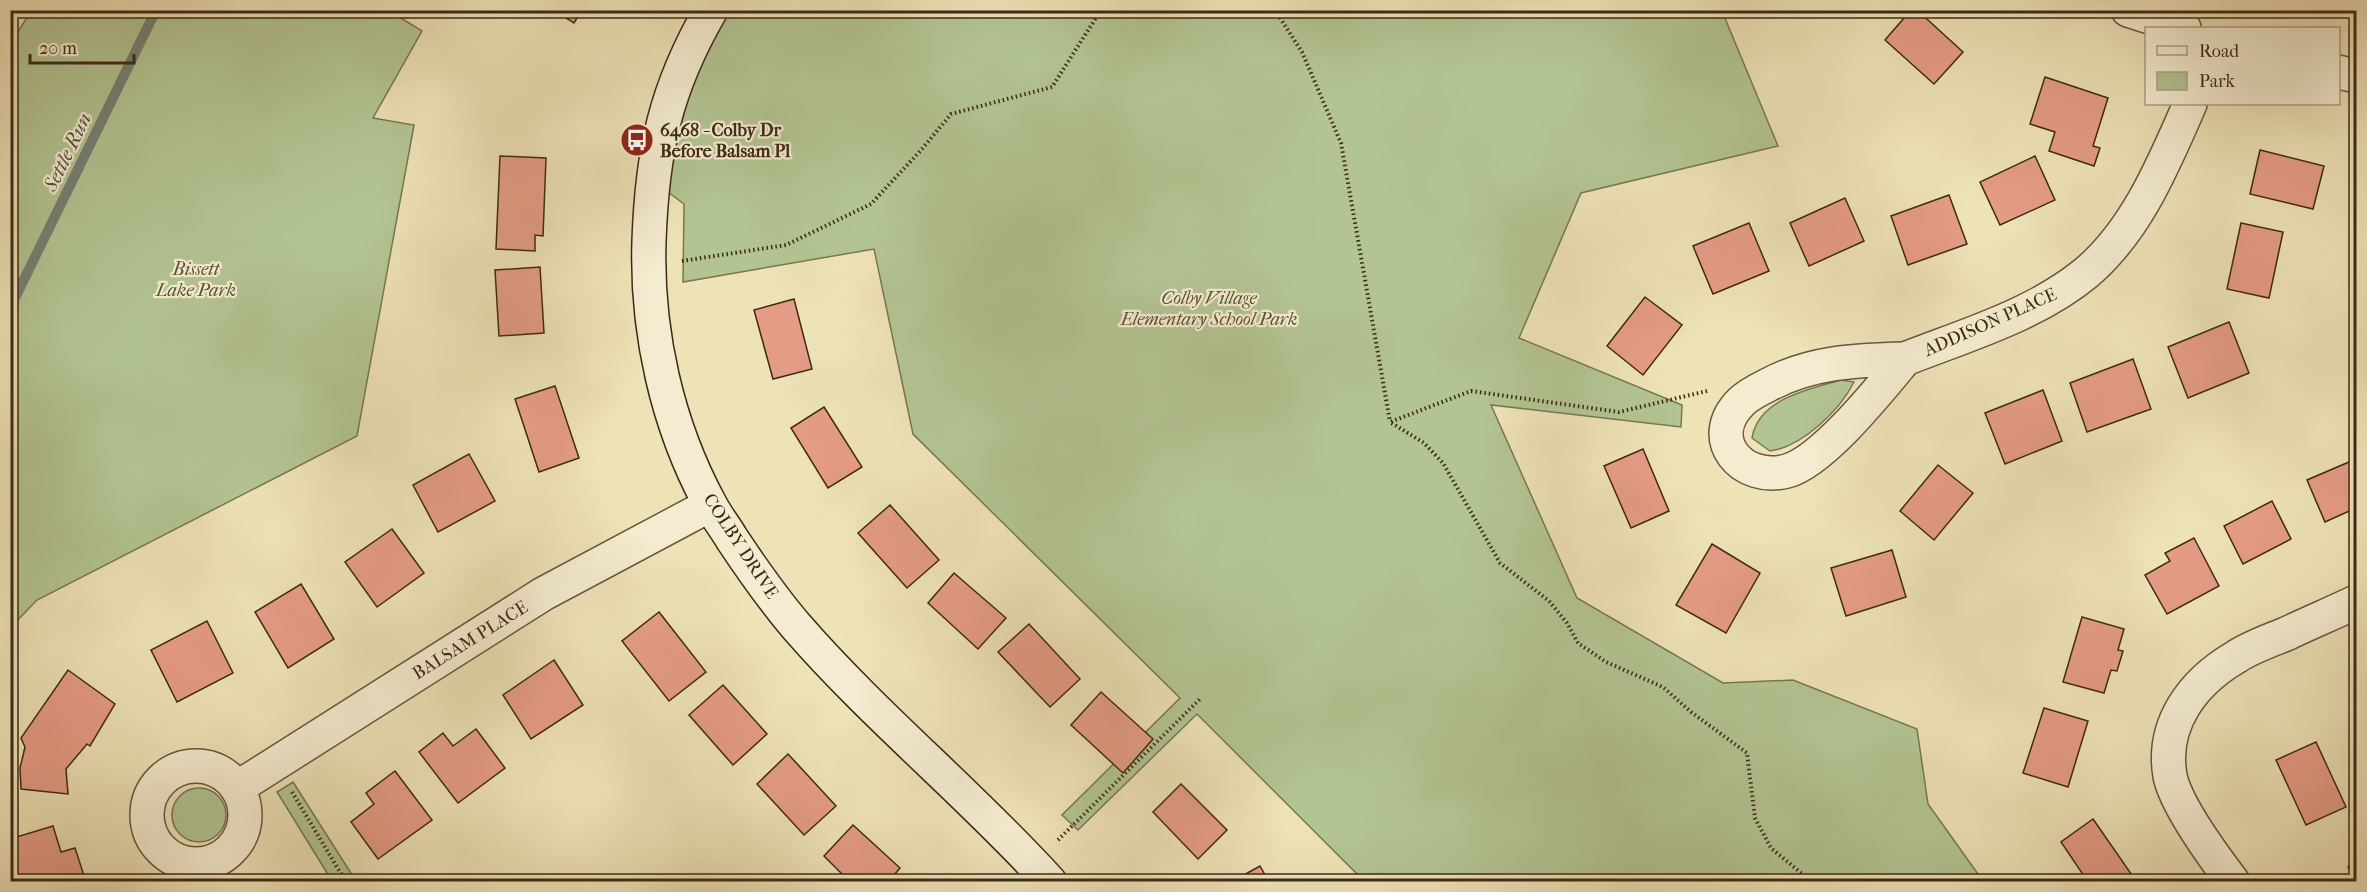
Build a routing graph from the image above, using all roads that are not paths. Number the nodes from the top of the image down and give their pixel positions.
1 (711, 10) edge
2 (2128, 10) edge
3 (2181, 27) edge
4 (2340, 72) edge
5 (2356, 76) edge
6 (2190, 105) edge
7 (1905, 359) junction
8 (710, 505) junction
9 (2356, 602) edge
10 (237, 788) dead end
11 (1042, 872) edge
12 (2233, 882) edge

1 - 8 street, COLBY DRIVE
2 - 3 street
4 - 5 street
6 - 7 street, ADDISON PLACE
7 - 7 street, ADDISON PLACE
8 - 10 street, BALSAM PLACE
8 - 11 street, COLBY DRIVE
9 - 12 street

